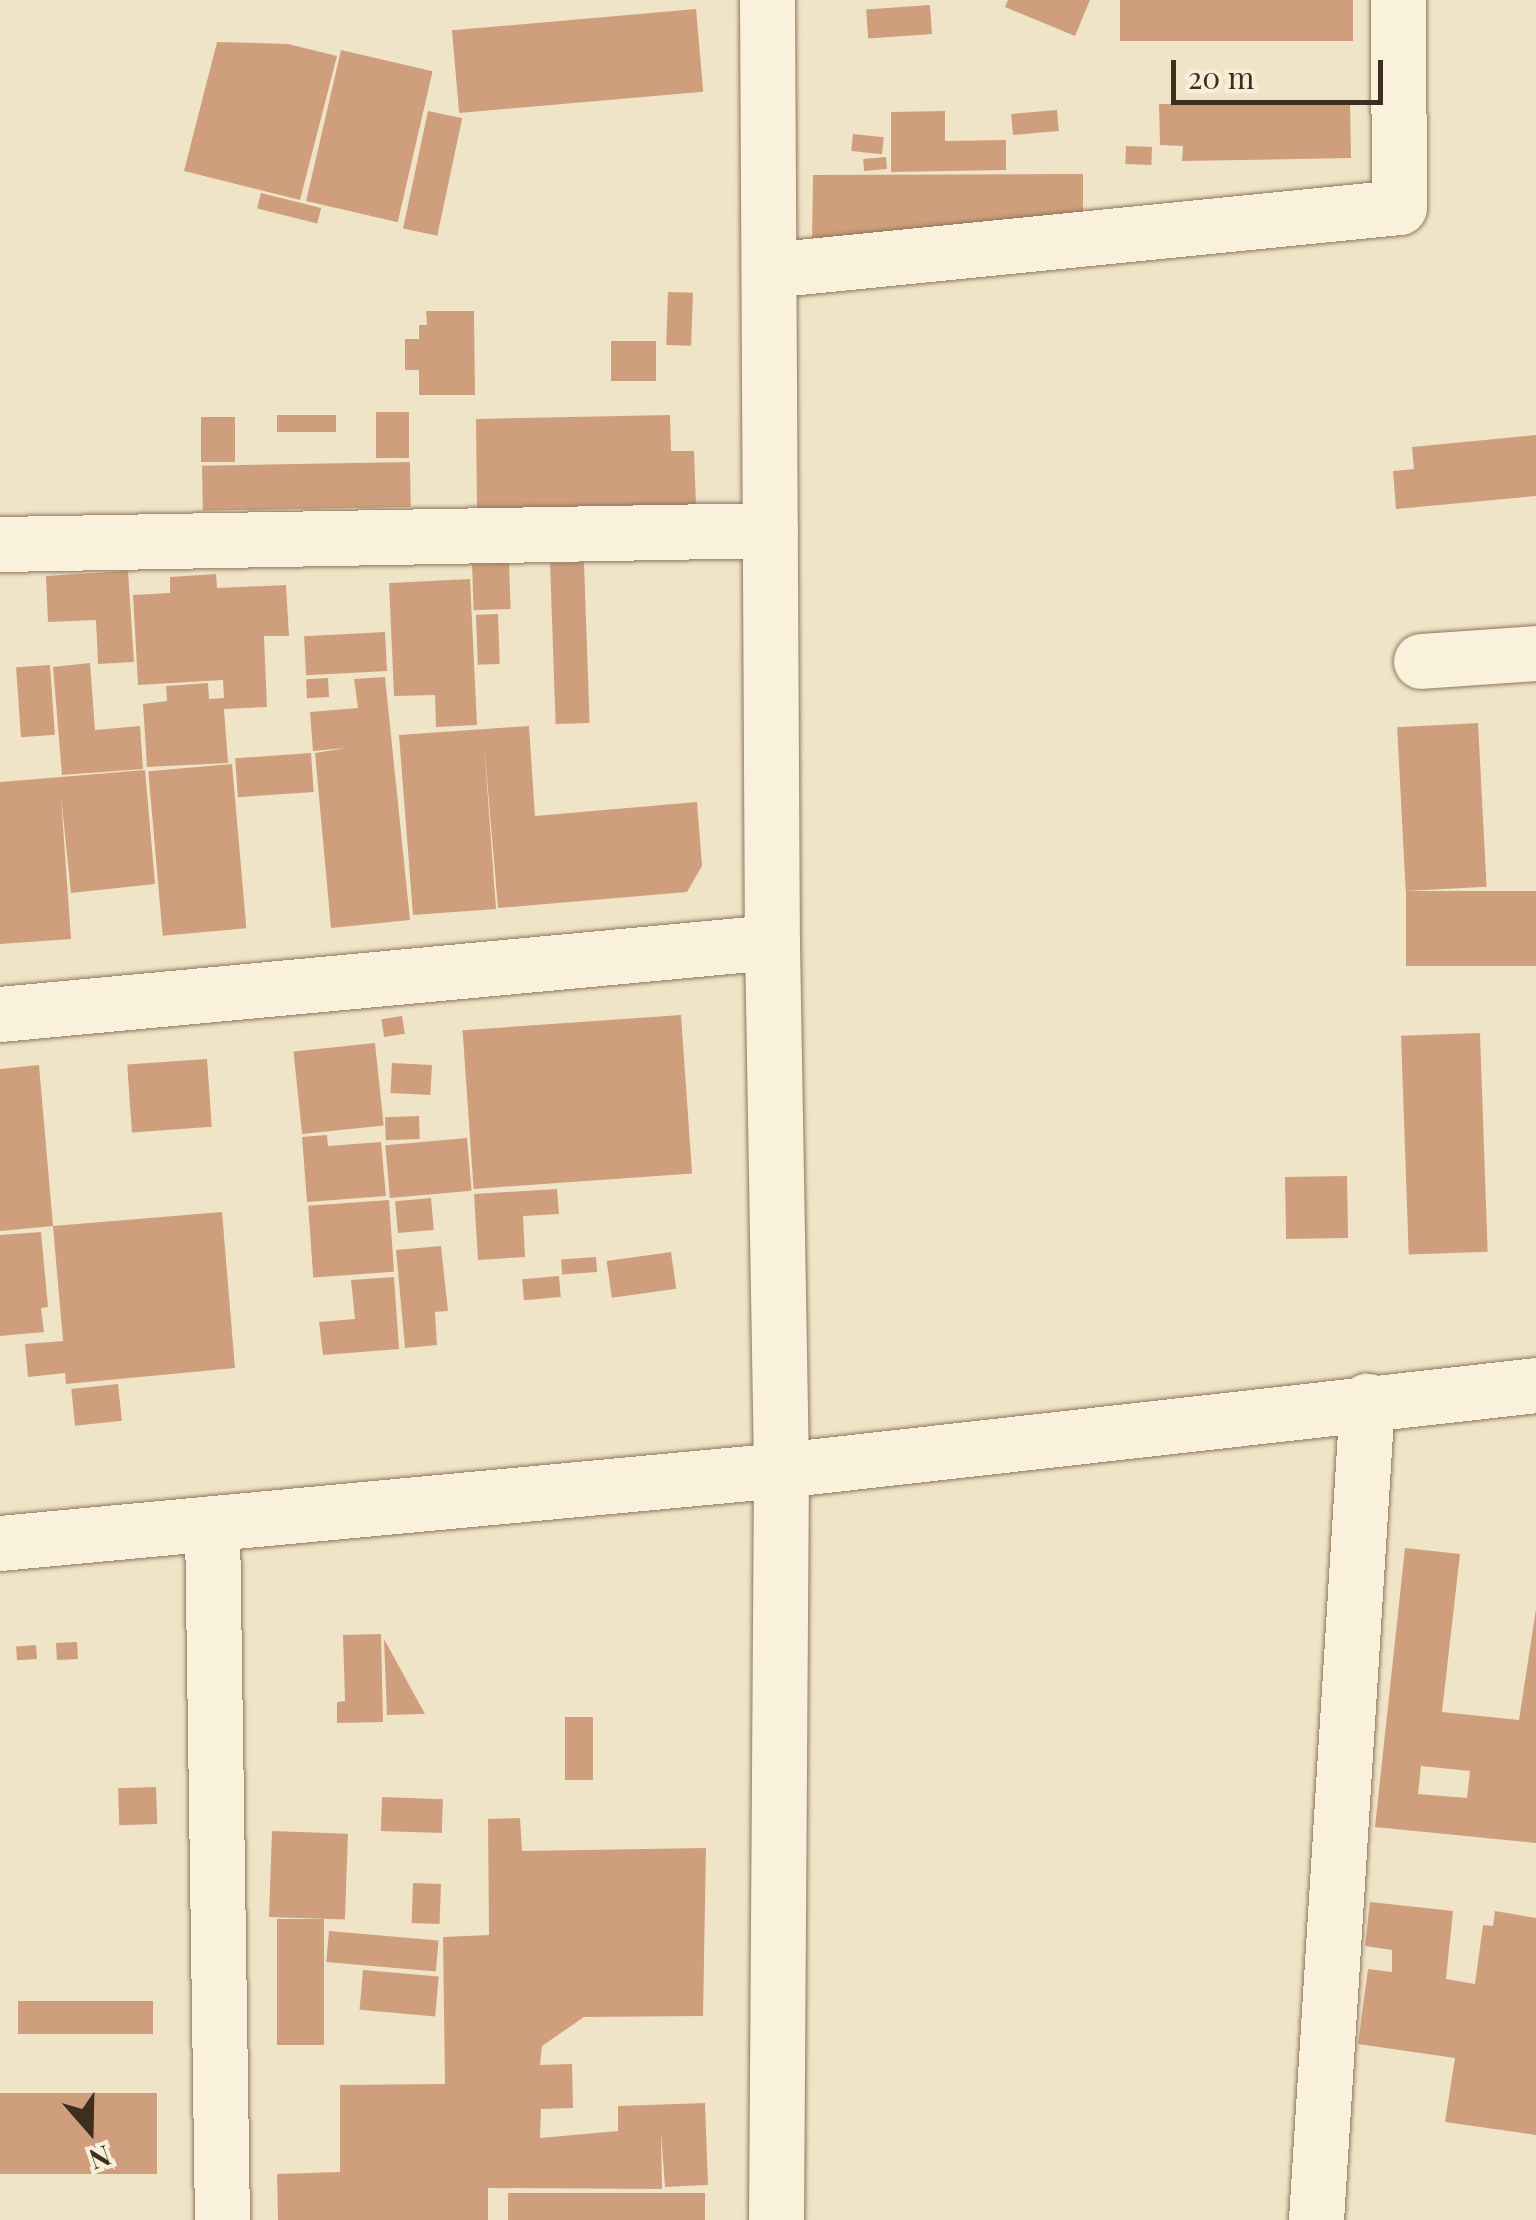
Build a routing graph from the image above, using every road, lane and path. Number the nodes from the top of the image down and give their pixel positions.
1 (767, 0) edge
2 (1398, 0) edge
3 (768, 270) junction
4 (770, 530) junction
5 (0, 544) edge
6 (1536, 654) edge
7 (1421, 661) dead end
8 (772, 942) junction
9 (0, 1014) edge
10 (1536, 1384) edge
11 (1367, 1401) junction
12 (781, 1470) junction
13 (212, 1523) junction
14 (0, 1543) edge
15 (222, 2220) edge
16 (776, 2220) edge
17 (1316, 2220) edge

1 - 3 street
2 - 3 street
3 - 4 street
4 - 5 street
4 - 8 street
6 - 7 street
8 - 9 street
8 - 12 street
10 - 11 street
11 - 12 street
11 - 17 street
12 - 13 street
12 - 16 street
13 - 14 street
13 - 15 street

